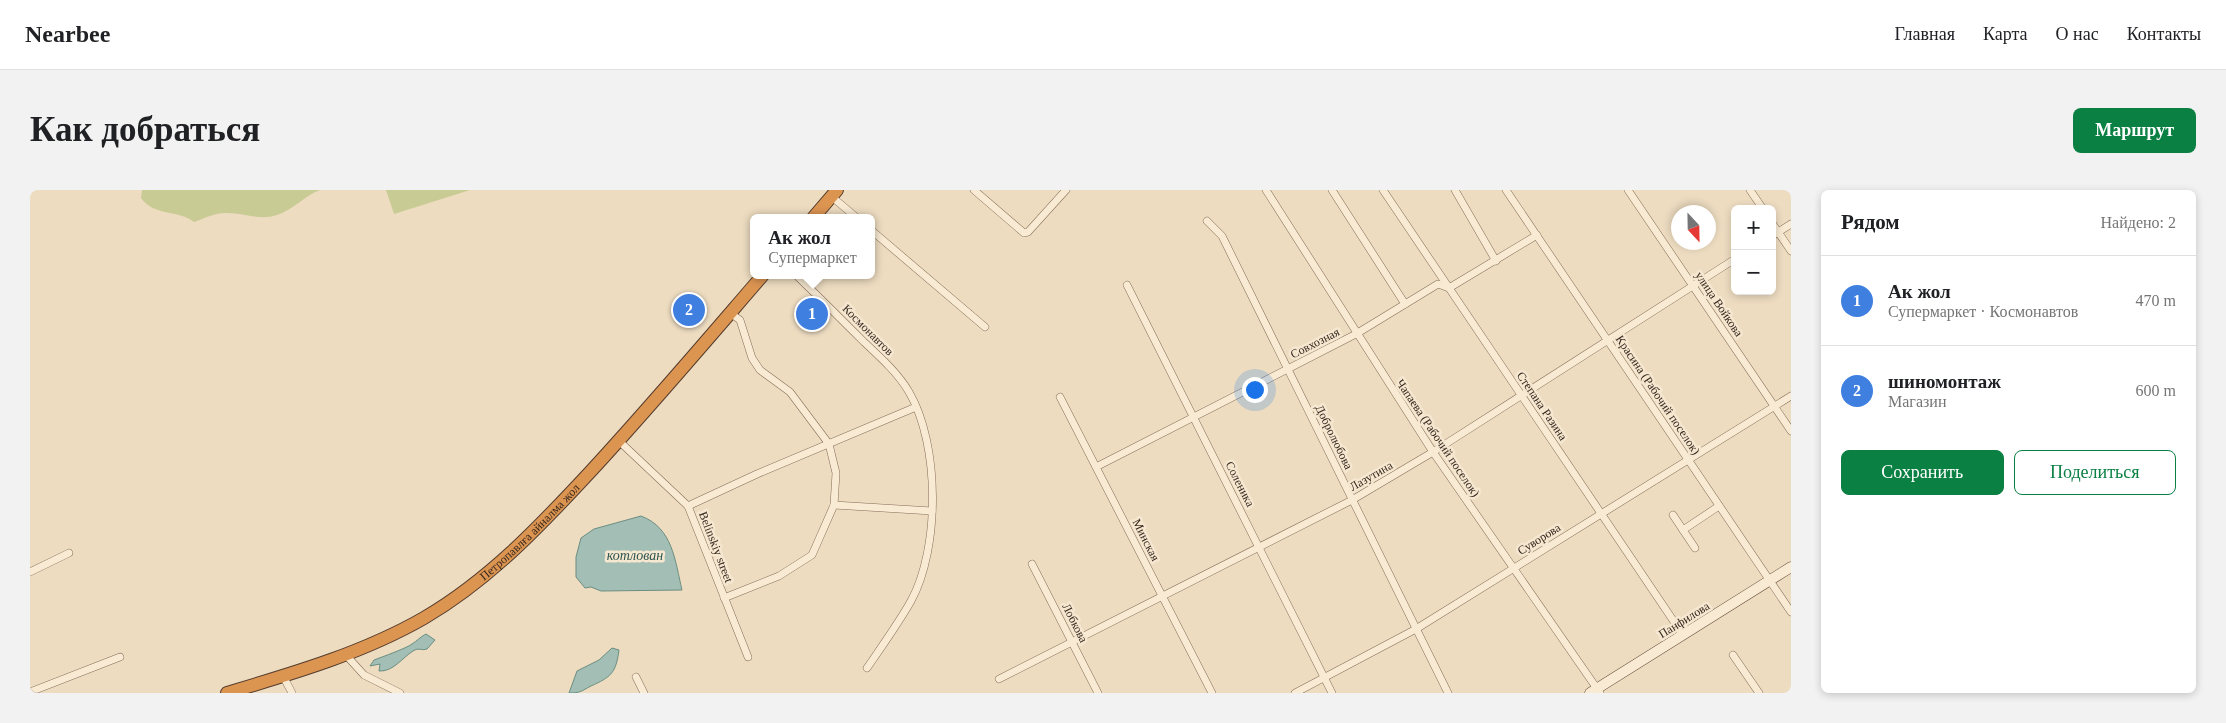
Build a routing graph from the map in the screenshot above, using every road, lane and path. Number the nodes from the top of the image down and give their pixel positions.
1 (974, 190) edge
2 (1066, 190) edge
3 (1266, 190) edge
4 (1332, 190) edge
5 (1383, 190) edge
6 (1455, 190) edge
7 (1506, 190) edge
8 (1750, 190) edge
9 (1631, 191) edge
10 (834, 193) edge
11 (1760, 205) edge
12 (816, 214) edge
13 (853, 214) edge
14 (1207, 221) dead end
15 (1791, 224) edge
16 (875, 233) edge
17 (1776, 233) edge
18 (1537, 235) junction
19 (1776, 235) edge
20 (1791, 250) edge
21 (1496, 261) junction
22 (1731, 261) edge
23 (760, 279) edge
24 (800, 279) edge
25 (1692, 285) junction
26 (1128, 286) dead end
27 (1449, 288) junction
28 (1404, 304) junction
29 (730, 313) junction
30 (985, 327) dead end
31 (1356, 334) junction
32 (1607, 340) junction
33 (1288, 369) junction
34 (1521, 395) junction
35 (1791, 396) edge
36 (1060, 397) dead end
37 (1774, 406) junction
38 (916, 407) junction
39 (1194, 417) junction
40 (1791, 431) edge
41 (619, 440) junction
42 (829, 444) junction
43 (1433, 452) junction
44 (1688, 460) junction
45 (1096, 467) junction
46 (1352, 500) junction
47 (834, 505) junction
48 (688, 506) junction
49 (1719, 506) junction
50 (932, 511) junction
51 (1602, 514) junction
52 (1673, 515) dead end
53 (1683, 530) junction
54 (1259, 547) junction
55 (1695, 548) dead end
56 (68, 553) dead end
57 (1032, 564) dead end
58 (1791, 567) edge
59 (1514, 569) junction
60 (30, 572) edge
61 (1770, 581) junction
62 (1162, 596) junction
63 (724, 598) junction
64 (1791, 612) edge
65 (1416, 629) junction
66 (1683, 635) junction
67 (1072, 642) junction
68 (345, 654) junction
69 (1733, 655) dead end
70 (120, 657) dead end
71 (748, 657) dead end
72 (867, 668) dead end
73 (283, 676) junction
74 (636, 677) dead end
75 (1324, 678) junction
76 (999, 679) dead end
77 (30, 692) edge
78 (1596, 692) edge
79 (227, 693) edge
80 (292, 693) edge
81 (398, 693) edge
82 (644, 693) edge
83 (1098, 693) edge
84 (1212, 693) edge
85 (1295, 693) edge
86 (1332, 693) edge
87 (1448, 693) edge
88 (1759, 693) edge

1 - 2 street
3 - 31 street, Чапаева (Рабочий поселок)
4 - 28 street
5 - 27 street, Степана Разина
6 - 21 street
7 - 18 street, Красина (Рабочий поселок)
8 - 11 street
9 - 25 street, улица Войкова
10 - 12 highway
10 - 13 street
14 - 33 street, Добролюбова
15 - 17 street
16 - 30 street
18 - 21 street, Совхозная
18 - 32 street, Красина (Рабочий поселок)
19 - 20 street
21 - 27 street, Совхозная
22 - 25 street, Лазутина
23 - 29 highway, Петропавлға айналма жол
24 - 38 street, Космонавтов
25 - 32 street, Лазутина
25 - 37 street, улица Войкова
26 - 39 street, Соленика
27 - 28 street, Совхозная
27 - 34 street, Степана Разина
28 - 31 street, Совхозная
29 - 41 highway, Петропавлға айналма жол
29 - 42 street
31 - 33 street, Совхозная
31 - 43 street, Чапаева (Рабочий поселок)
32 - 34 street, Лазутина
32 - 44 street, Красина (Рабочий поселок)
33 - 39 street, Совхозная
33 - 46 street, Добролюбова
34 - 43 street, Лазутина
34 - 51 street, Степана Разина
35 - 37 street, Суворова
36 - 45 street, Минская
37 - 40 street, улица Войкова
37 - 44 street, Суворова
38 - 42 street
38 - 50 street, Космонавтов
39 - 45 street, Совхозная
39 - 54 street, Соленика
41 - 48 street, Belinskiy street
41 - 68 highway, Петропавлға айналма жол
42 - 47 street
42 - 48 street
43 - 46 street, Лазутина
43 - 59 street, Чапаева (Рабочий поселок)
44 - 49 street, Красина (Рабочий поселок)
44 - 51 street, Суворова
45 - 62 street, Минская
46 - 54 street, Лазутина
46 - 65 street, Добролюбова
47 - 50 street
47 - 63 street
48 - 63 street, Belinskiy street
49 - 53 street
49 - 61 street, Красина (Рабочий поселок)
50 - 72 street, Космонавтов
51 - 59 street, Суворова
51 - 66 street, Степана Разина
52 - 53 street
53 - 55 street
54 - 62 street, Лазутина
54 - 75 street, Соленика
56 - 60 street
57 - 67 street, Лобкова
58 - 61 street, Панфилова
59 - 65 street, Суворова
59 - 78 street, Чапаева (Рабочий поселок)
61 - 64 street, Красина (Рабочий поселок)
61 - 66 street, Панфилова
62 - 67 street, Лазутина
62 - 84 street, Минская
63 - 71 street, Belinskiy street
65 - 75 street, Суворова
65 - 87 street, Добролюбова
66 - 78 street, Панфилова
67 - 76 street, Лазутина
67 - 83 street, Лобкова
68 - 73 highway, Петропавлға айналма жол
68 - 81 street
69 - 88 street
70 - 77 street
73 - 79 highway, Петропавлға айналма жол
73 - 80 street
74 - 82 street
75 - 85 street, Суворова
75 - 86 street, Соленика

